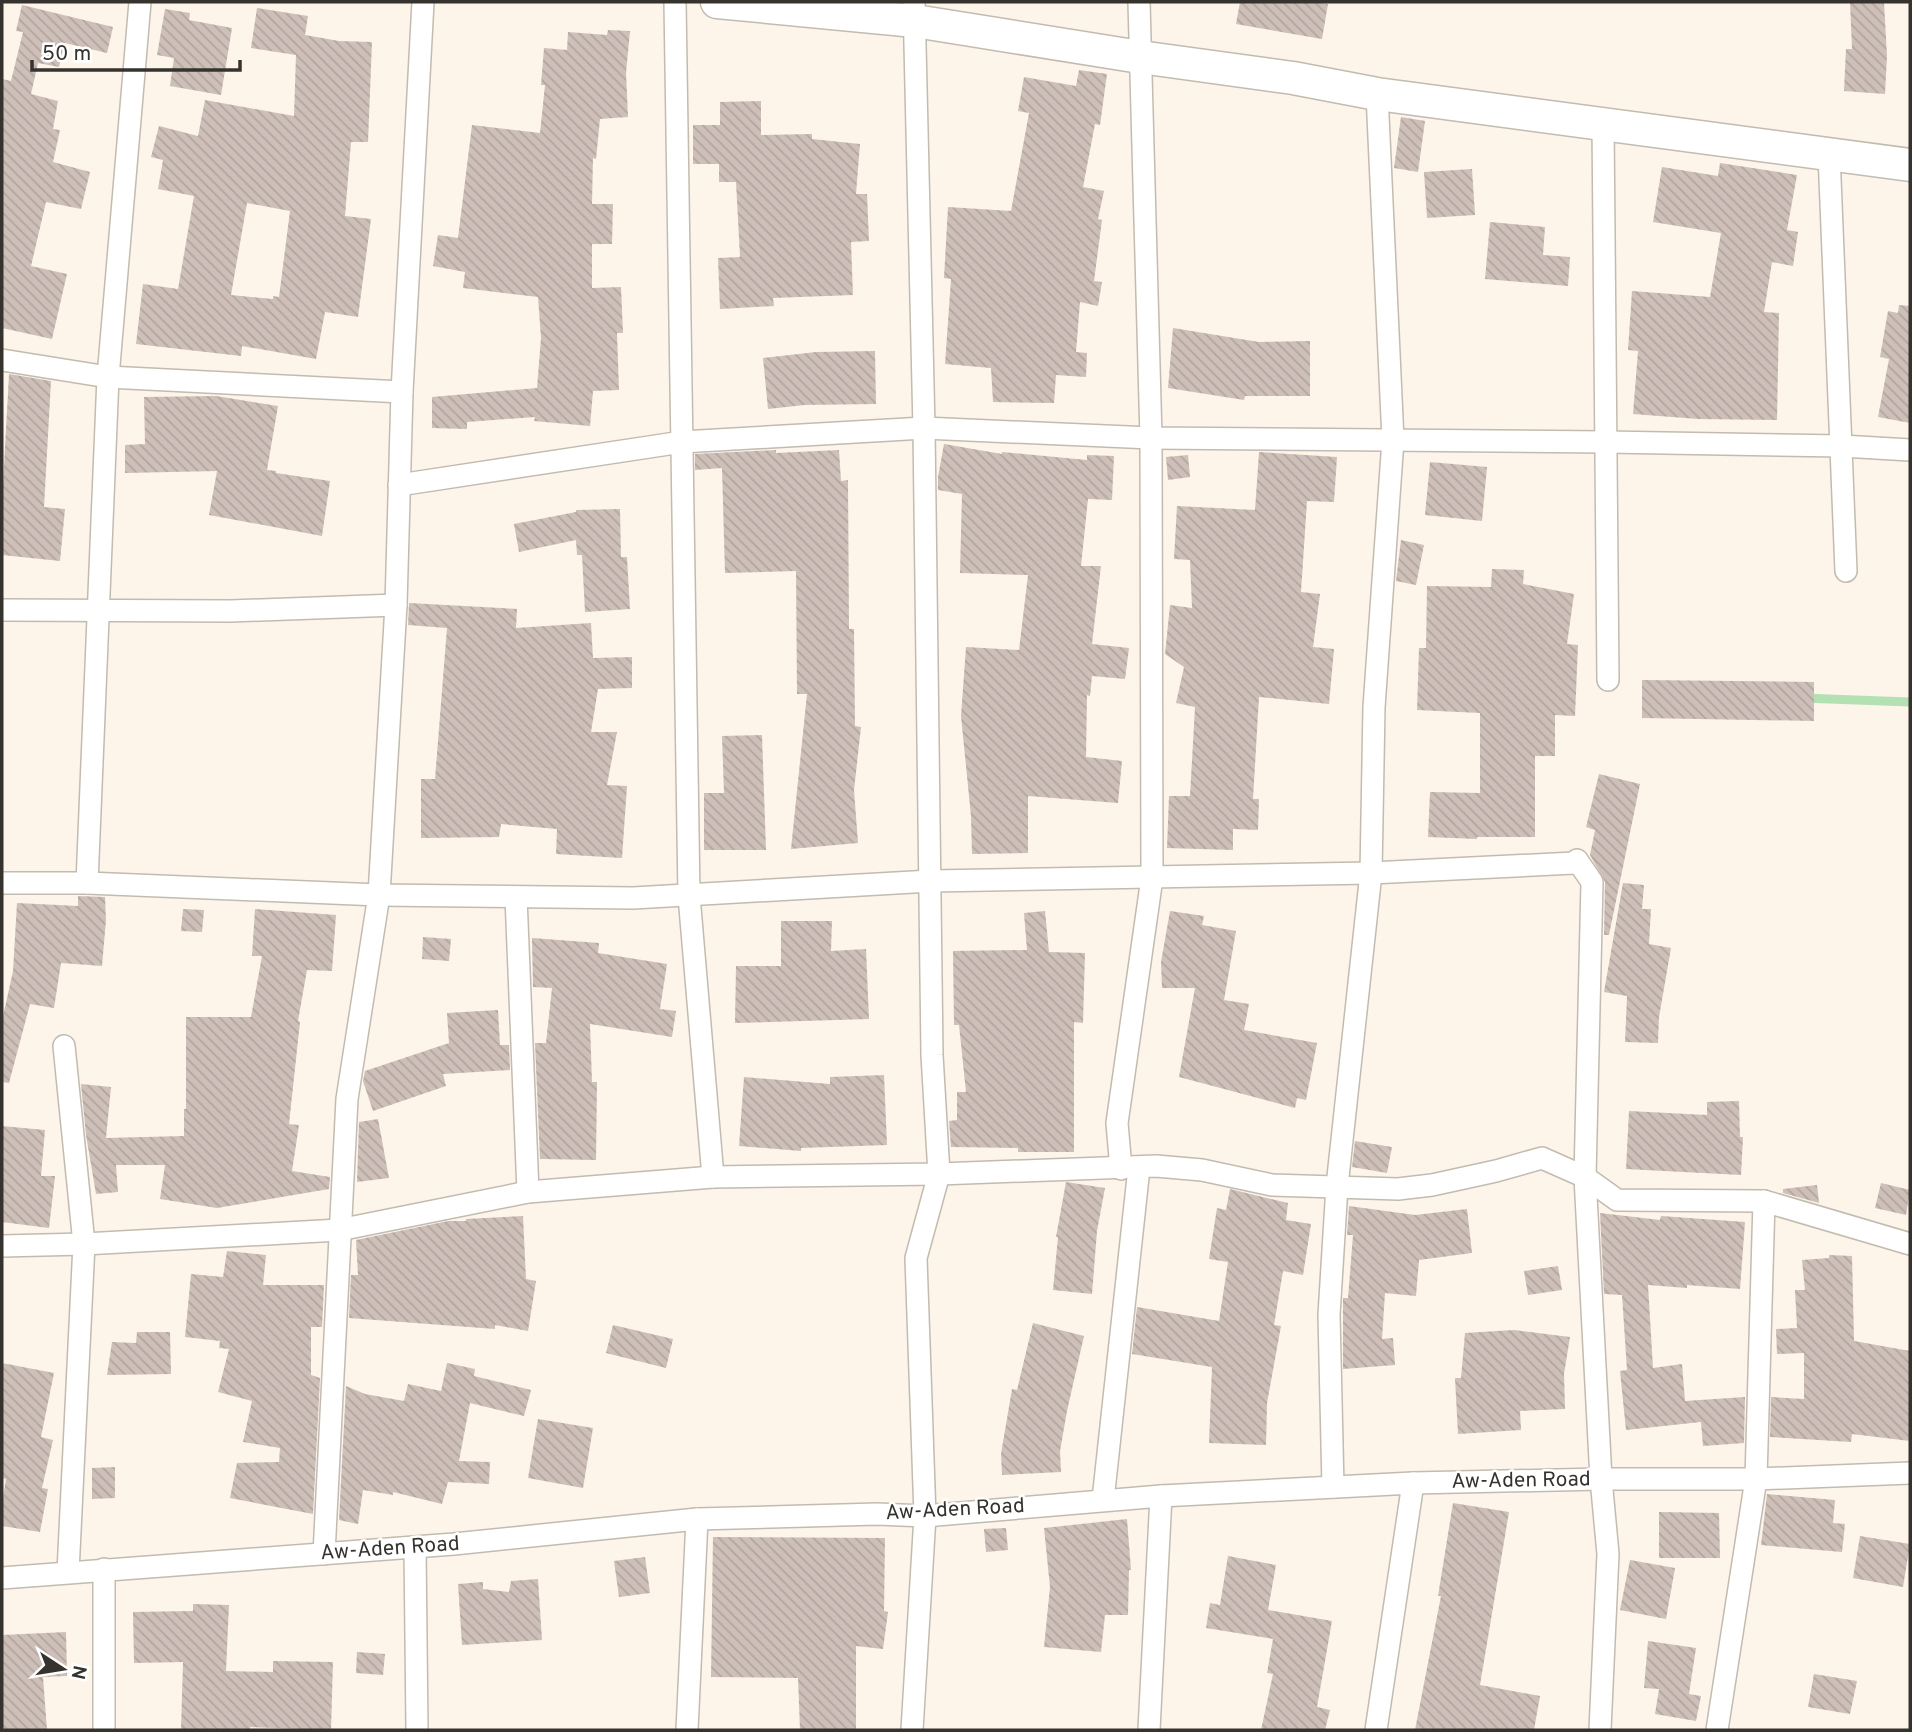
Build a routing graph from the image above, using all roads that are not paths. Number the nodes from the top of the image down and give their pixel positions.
1 (140, 2) edge
2 (423, 2) edge
3 (675, 2) edge
4 (717, 2) edge
5 (1139, 2) edge
6 (914, 11) edge
7 (1139, 57) junction
8 (1377, 94) junction
9 (1603, 123) junction
10 (1829, 153) junction
11 (1910, 165) edge
12 (2, 360) edge
13 (108, 377) junction
14 (402, 393) junction
15 (924, 428) junction
16 (1151, 438) junction
17 (1393, 440) junction
18 (682, 442) junction
19 (1606, 442) junction
20 (1842, 446) junction
21 (1910, 450) edge
22 (399, 485) junction
23 (1846, 570) dead end
24 (396, 606) junction
25 (98, 609) junction
26 (2, 610) edge
27 (1608, 680) dead end
28 (1371, 873) junction
29 (1152, 878) junction
30 (931, 881) junction
31 (2, 883) edge
32 (87, 883) junction
33 (379, 895) junction
34 (690, 896) junction
35 (516, 897) junction
36 (64, 1046) dead end
37 (1130, 1168) junction
38 (939, 1174) junction
39 (713, 1177) junction
40 (1585, 1177) junction
41 (1337, 1186) junction
42 (528, 1192) junction
43 (1765, 1201) junction
44 (339, 1230) junction
45 (84, 1244) junction
46 (1910, 1244) edge
47 (2, 1246) edge
48 (1910, 1473) edge
49 (1601, 1479) junction
50 (1756, 1479) junction
51 (1413, 1483) junction
52 (1333, 1487) junction
53 (1161, 1496) junction
54 (1103, 1500) junction
55 (925, 1516) junction
56 (697, 1518) junction
57 (415, 1547) junction
58 (324, 1554) junction
59 (104, 1569) junction
60 (68, 1572) junction
61 (2, 1578) edge
62 (104, 1730) edge
63 (418, 1730) edge
64 (687, 1730) edge
65 (912, 1730) edge
66 (1149, 1730) edge
67 (1376, 1730) edge
68 (1600, 1730) edge
69 (1717, 1730) edge

1 - 13 street
2 - 14 street
3 - 18 street
4 - 6 street
5 - 7 street
6 - 7 street
6 - 15 street
7 - 8 street
7 - 16 street
8 - 9 street
8 - 17 street
9 - 10 street
9 - 19 street
10 - 11 street
10 - 20 street
12 - 13 street
13 - 14 street
13 - 25 street
14 - 22 street
15 - 16 street
15 - 18 street
15 - 30 street
16 - 17 street
16 - 29 street
17 - 19 street
17 - 28 street
18 - 22 street
18 - 34 street
19 - 20 street
19 - 27 street
20 - 21 street
20 - 23 street
22 - 24 street
24 - 25 street
24 - 33 street
25 - 26 street
25 - 32 street
28 - 29 street
28 - 40 street
28 - 41 street
29 - 30 street
29 - 37 street
30 - 34 street
30 - 38 street
31 - 32 street
32 - 33 street
33 - 35 street
33 - 44 street
34 - 35 street
34 - 39 street
35 - 42 street
36 - 45 street
37 - 38 street
37 - 41 street
37 - 54 street
38 - 39 street
38 - 55 street
39 - 42 street
40 - 41 street
40 - 43 street
40 - 49 street
41 - 52 street
42 - 44 street
43 - 46 street
43 - 50 street
44 - 45 street
44 - 58 street
45 - 47 street
45 - 60 street
48 - 50 street, Aw-Aden Road
49 - 50 street, Aw-Aden Road
49 - 51 street, Aw-Aden Road
49 - 68 street
50 - 69 street
51 - 52 street, Aw-Aden Road
51 - 67 street
52 - 53 street, Aw-Aden Road
53 - 54 street, Aw-Aden Road
53 - 66 street
54 - 55 street, Aw-Aden Road
55 - 56 street, Aw-Aden Road
55 - 65 street
56 - 57 street, Aw-Aden Road
56 - 64 street
57 - 58 street, Aw-Aden Road
57 - 63 street
58 - 59 street, Aw-Aden Road
59 - 60 street, Aw-Aden Road
59 - 62 street
60 - 61 street, Aw-Aden Road

